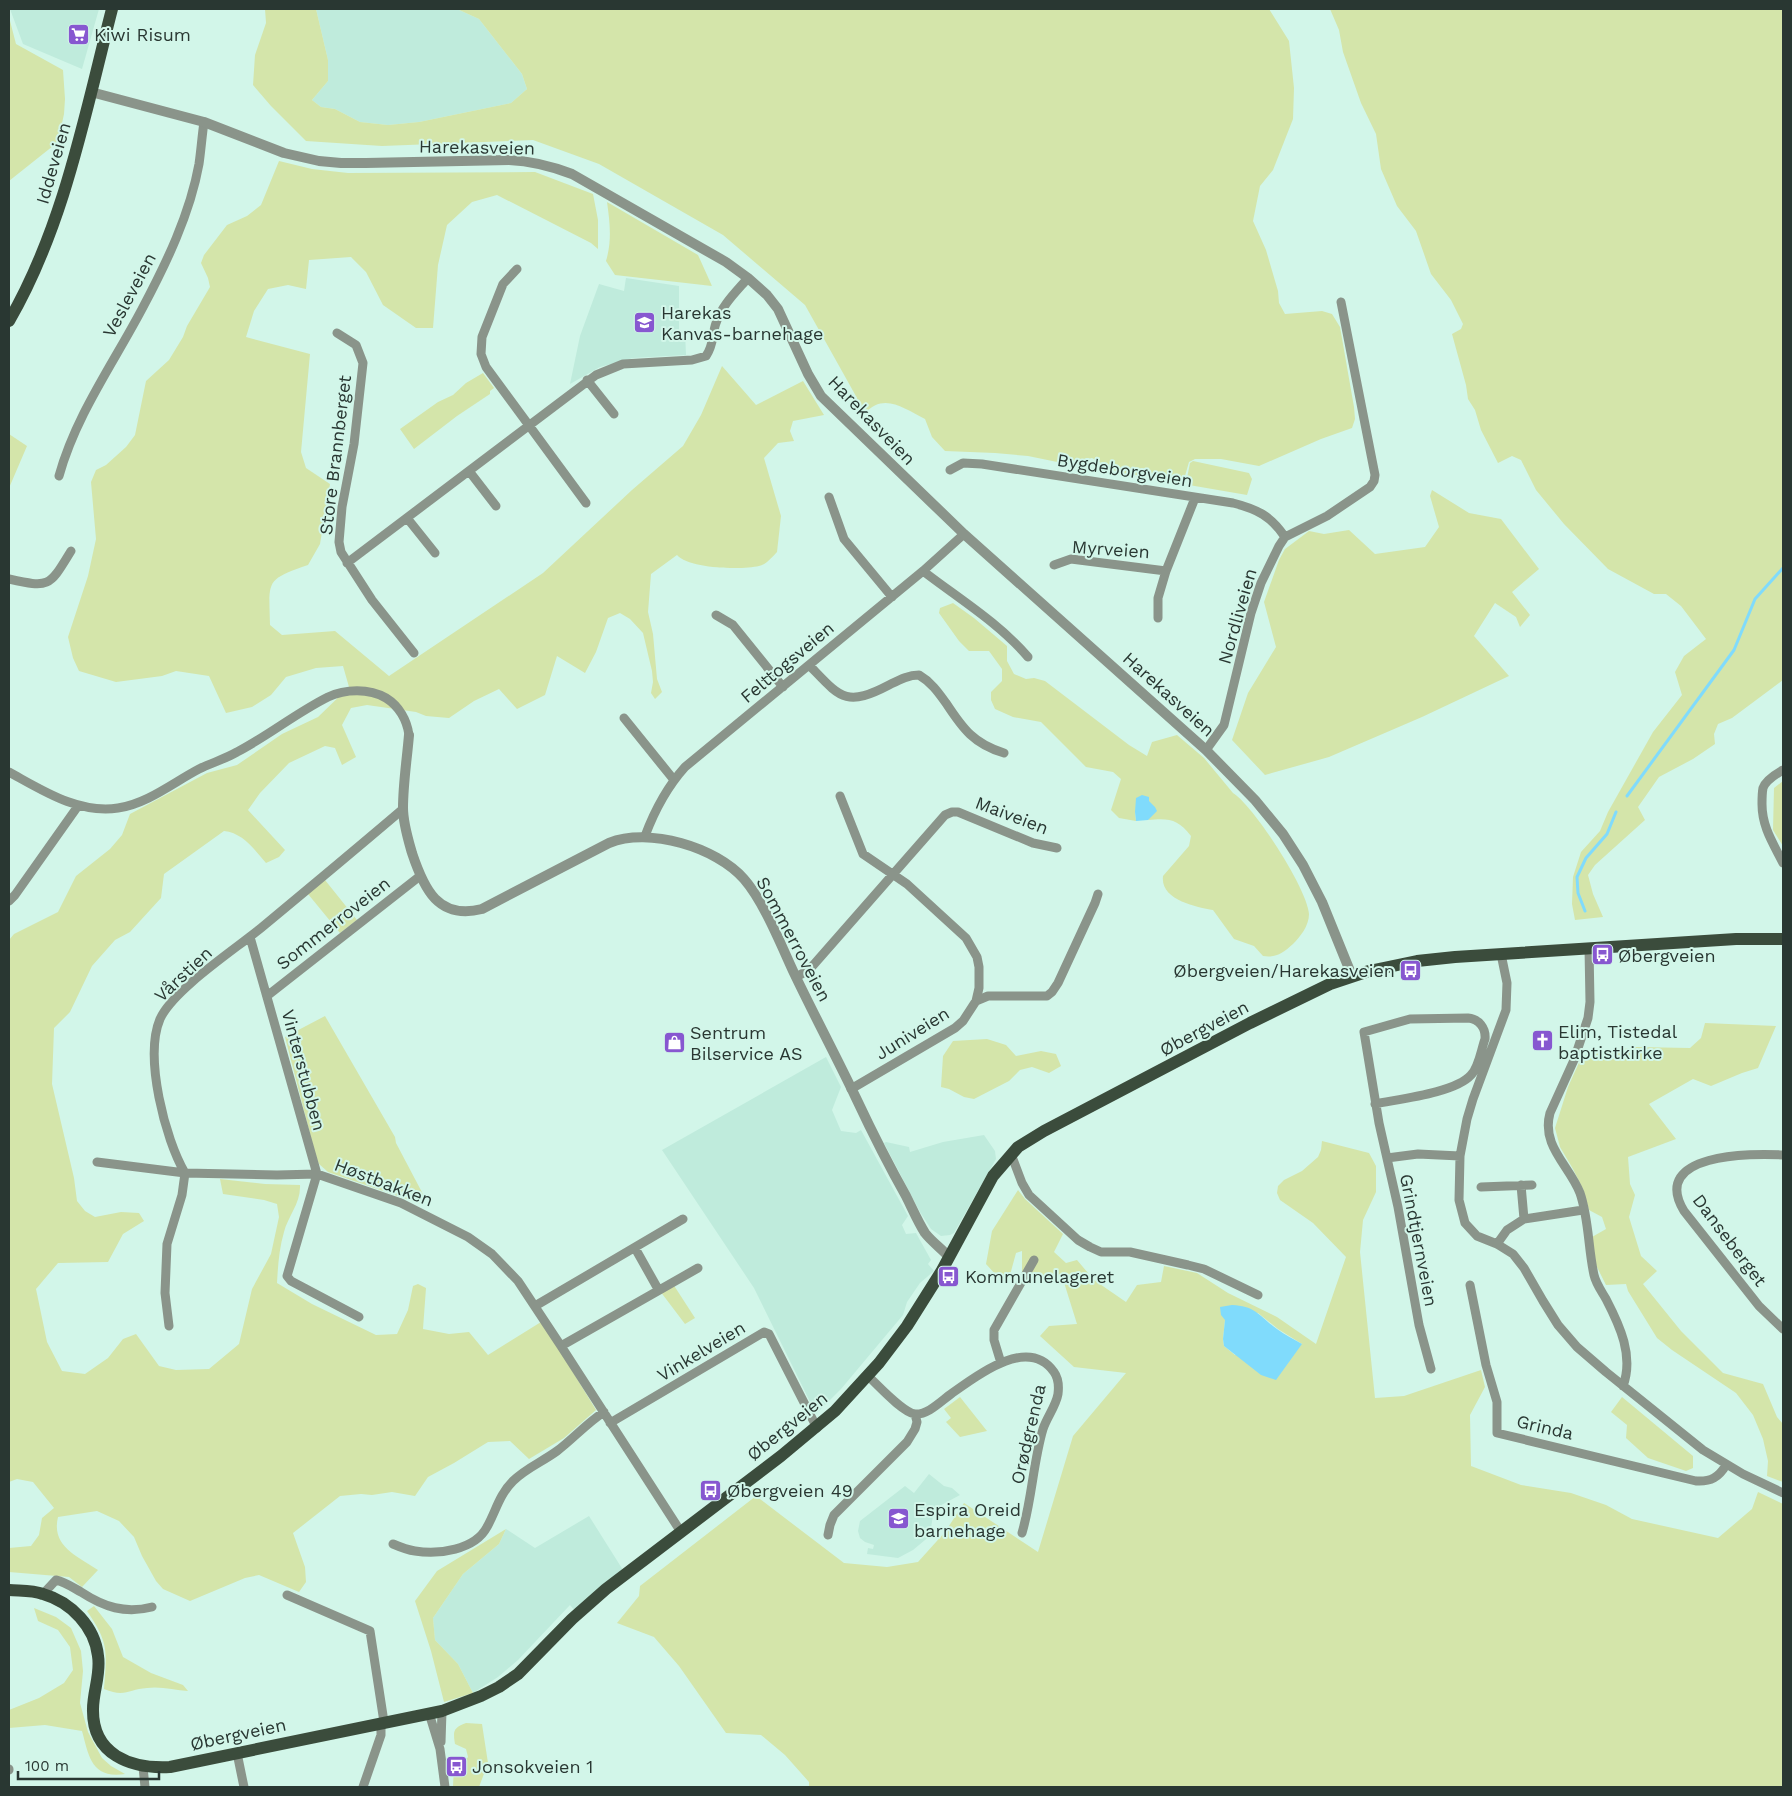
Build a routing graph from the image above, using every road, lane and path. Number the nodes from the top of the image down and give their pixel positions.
1 (112, 9) edge
2 (91, 92) junction
3 (204, 122) junction
4 (517, 269) dead end
5 (748, 278) junction
6 (1341, 302) dead end
7 (9, 321) edge
8 (337, 332) dead end
9 (587, 380) junction
10 (614, 414) dead end
11 (528, 425) junction
12 (950, 470) dead end
13 (468, 471) junction
14 (59, 476) dead end
15 (828, 497) dead end
16 (1195, 498) junction
17 (586, 503) dead end
18 (496, 506) dead end
19 (407, 518) junction
20 (964, 534) junction
21 (1285, 537) junction
22 (71, 551) dead end
23 (435, 553) dead end
24 (347, 562) junction
25 (1054, 565) dead end
26 (1166, 570) junction
27 (923, 572) junction
28 (9, 579) edge
29 (892, 597) junction
30 (716, 615) dead end
31 (1158, 618) dead end
32 (414, 653) dead end
33 (1028, 657) dead end
34 (809, 664) junction
35 (783, 687) junction
36 (624, 718) dead end
37 (409, 735) joint
38 (1206, 750) junction
39 (1004, 752) dead end
40 (1783, 770) edge
41 (9, 772) edge
42 (674, 780) junction
43 (840, 796) dead end
44 (78, 806) junction
45 (403, 809) junction
46 (645, 836) junction
47 (1057, 848) dead end
48 (1783, 863) edge
49 (893, 874) junction
50 (420, 876) junction
51 (1098, 894) dead end
52 (9, 901) edge
53 (250, 937) junction
54 (1783, 939) edge
55 (1589, 948) junction
56 (1502, 954) junction
57 (1352, 976) junction
58 (796, 977) junction
59 (267, 996) junction
60 (976, 1001) junction
61 (851, 1089) junction
62 (1375, 1104) junction
63 (1011, 1154) junction
64 (1783, 1155) edge
65 (1460, 1156) junction
66 (1387, 1158) junction
67 (97, 1162) dead end
68 (186, 1173) junction
69 (317, 1174) junction
70 (1521, 1185) junction
71 (1532, 1185) dead end
72 (1481, 1187) dead end
73 (1584, 1210) junction
74 (683, 1219) dead end
75 (1524, 1219) junction
76 (1497, 1244) junction
77 (635, 1248) junction
78 (949, 1257) junction
79 (1034, 1260) dead end
80 (698, 1268) dead end
81 (1470, 1285) dead end
82 (658, 1289) junction
83 (1258, 1295) dead end
84 (535, 1306) junction
85 (359, 1317) dead end
86 (169, 1326) dead end
87 (1783, 1329) edge
88 (561, 1346) junction
89 (1001, 1363) junction
90 (1431, 1369) dead end
91 (868, 1376) junction
92 (1623, 1386) junction
93 (604, 1412) junction
94 (915, 1414) junction
95 (610, 1423) junction
96 (817, 1428) junction
97 (1726, 1465) junction
98 (1783, 1493) edge
99 (681, 1532) junction
100 (1022, 1533) dead end
101 (828, 1535) dead end
102 (393, 1544) dead end
103 (9, 1590) edge
104 (43, 1594) junction
105 (287, 1595) dead end
106 (152, 1606) dead end
107 (436, 1712) junction
108 (382, 1723) junction
109 (237, 1753) junction
110 (143, 1767) junction
111 (145, 1787) edge
112 (244, 1787) edge
113 (363, 1787) edge
114 (445, 1787) edge

1 - 2 main road, Iddeveien
2 - 3 street, Harekasveien
2 - 7 main road, Iddeveien
3 - 5 street, Harekasveien
3 - 14 street, Vesleveien
4 - 11 street
5 - 9 street
5 - 20 street, Harekasveien
6 - 21 street
8 - 24 street, Store Brannberget
9 - 10 street
9 - 11 street
11 - 13 street
11 - 17 street
12 - 16 street, Bygdeborgveien
13 - 18 street
13 - 19 street
15 - 29 street
16 - 21 street, Bygdeborgveien
16 - 26 street, Myrveien
19 - 23 street
19 - 24 street
20 - 27 street, Felttogsveien
20 - 38 street, Harekasveien
21 - 38 street, Nordliveien
22 - 28 street
24 - 32 street, Store Brannberget
25 - 26 street, Myrveien
26 - 31 street, Myrveien
27 - 29 street, Felttogsveien
27 - 33 street
29 - 34 street, Felttogsveien
30 - 35 street
34 - 35 street, Felttogsveien
34 - 39 street
35 - 42 street, Felttogsveien
36 - 42 street
37 - 44 street
37 - 45 street, Sommerroveien
38 - 57 street, Harekasveien
40 - 48 street
41 - 44 street
42 - 46 street, Felttogsveien
43 - 49 street
44 - 52 street
45 - 50 street, Sommerroveien
45 - 53 street, Vårstien
46 - 50 street, Sommerroveien
46 - 58 street, Sommerroveien
47 - 49 street, Maiveien
49 - 58 street, Maiveien
49 - 60 street
50 - 59 street, Sommerroveien
51 - 60 street
53 - 59 street, Vinterstubben
53 - 68 street, Vårstien
54 - 55 main road, Øbergveien
55 - 56 main road, Øbergveien
55 - 73 street
56 - 57 main road, Øbergveien
56 - 65 street
57 - 63 main road, Øbergveien
58 - 61 street, Sommerroveien
59 - 69 street, Vinterstubben
60 - 61 street, Juniveien
61 - 78 street, Sommerroveien
62 - 62 street
62 - 66 street
63 - 78 main road, Øbergveien
63 - 83 street
64 - 87 street, Danseberget
65 - 66 street, Grindtjernveien
65 - 76 street
66 - 90 street, Grindtjernveien
67 - 68 street, Høstbakken
68 - 69 street, Høstbakken
68 - 86 street
69 - 84 street, Høstbakken
69 - 85 street
70 - 71 street
70 - 72 street
70 - 75 street
73 - 75 street
73 - 92 street
74 - 77 street
75 - 76 street
76 - 92 street
77 - 82 street
77 - 84 street
78 - 91 main road, Øbergveien
79 - 89 street
80 - 82 street
81 - 97 street, Grinda
82 - 88 street
84 - 88 street, Høstbakken
88 - 93 street, Høstbakken
89 - 94 street, Orødgrenda
89 - 100 street, Orødgrenda
91 - 94 street
91 - 96 main road, Øbergveien
92 - 97 street
93 - 95 street, Høstbakken
93 - 102 street
94 - 101 street
95 - 96 street, Vinkelveien
95 - 99 street, Høstbakken
96 - 99 main road, Øbergveien
97 - 98 street
99 - 107 main road, Øbergveien
103 - 104 main road, Øbergveien
104 - 106 street
104 - 110 main road, Øbergveien
105 - 108 street
107 - 108 main road, Øbergveien
107 - 114 street
108 - 109 main road, Øbergveien
108 - 113 street
109 - 110 main road, Øbergveien
109 - 112 street
110 - 111 street

